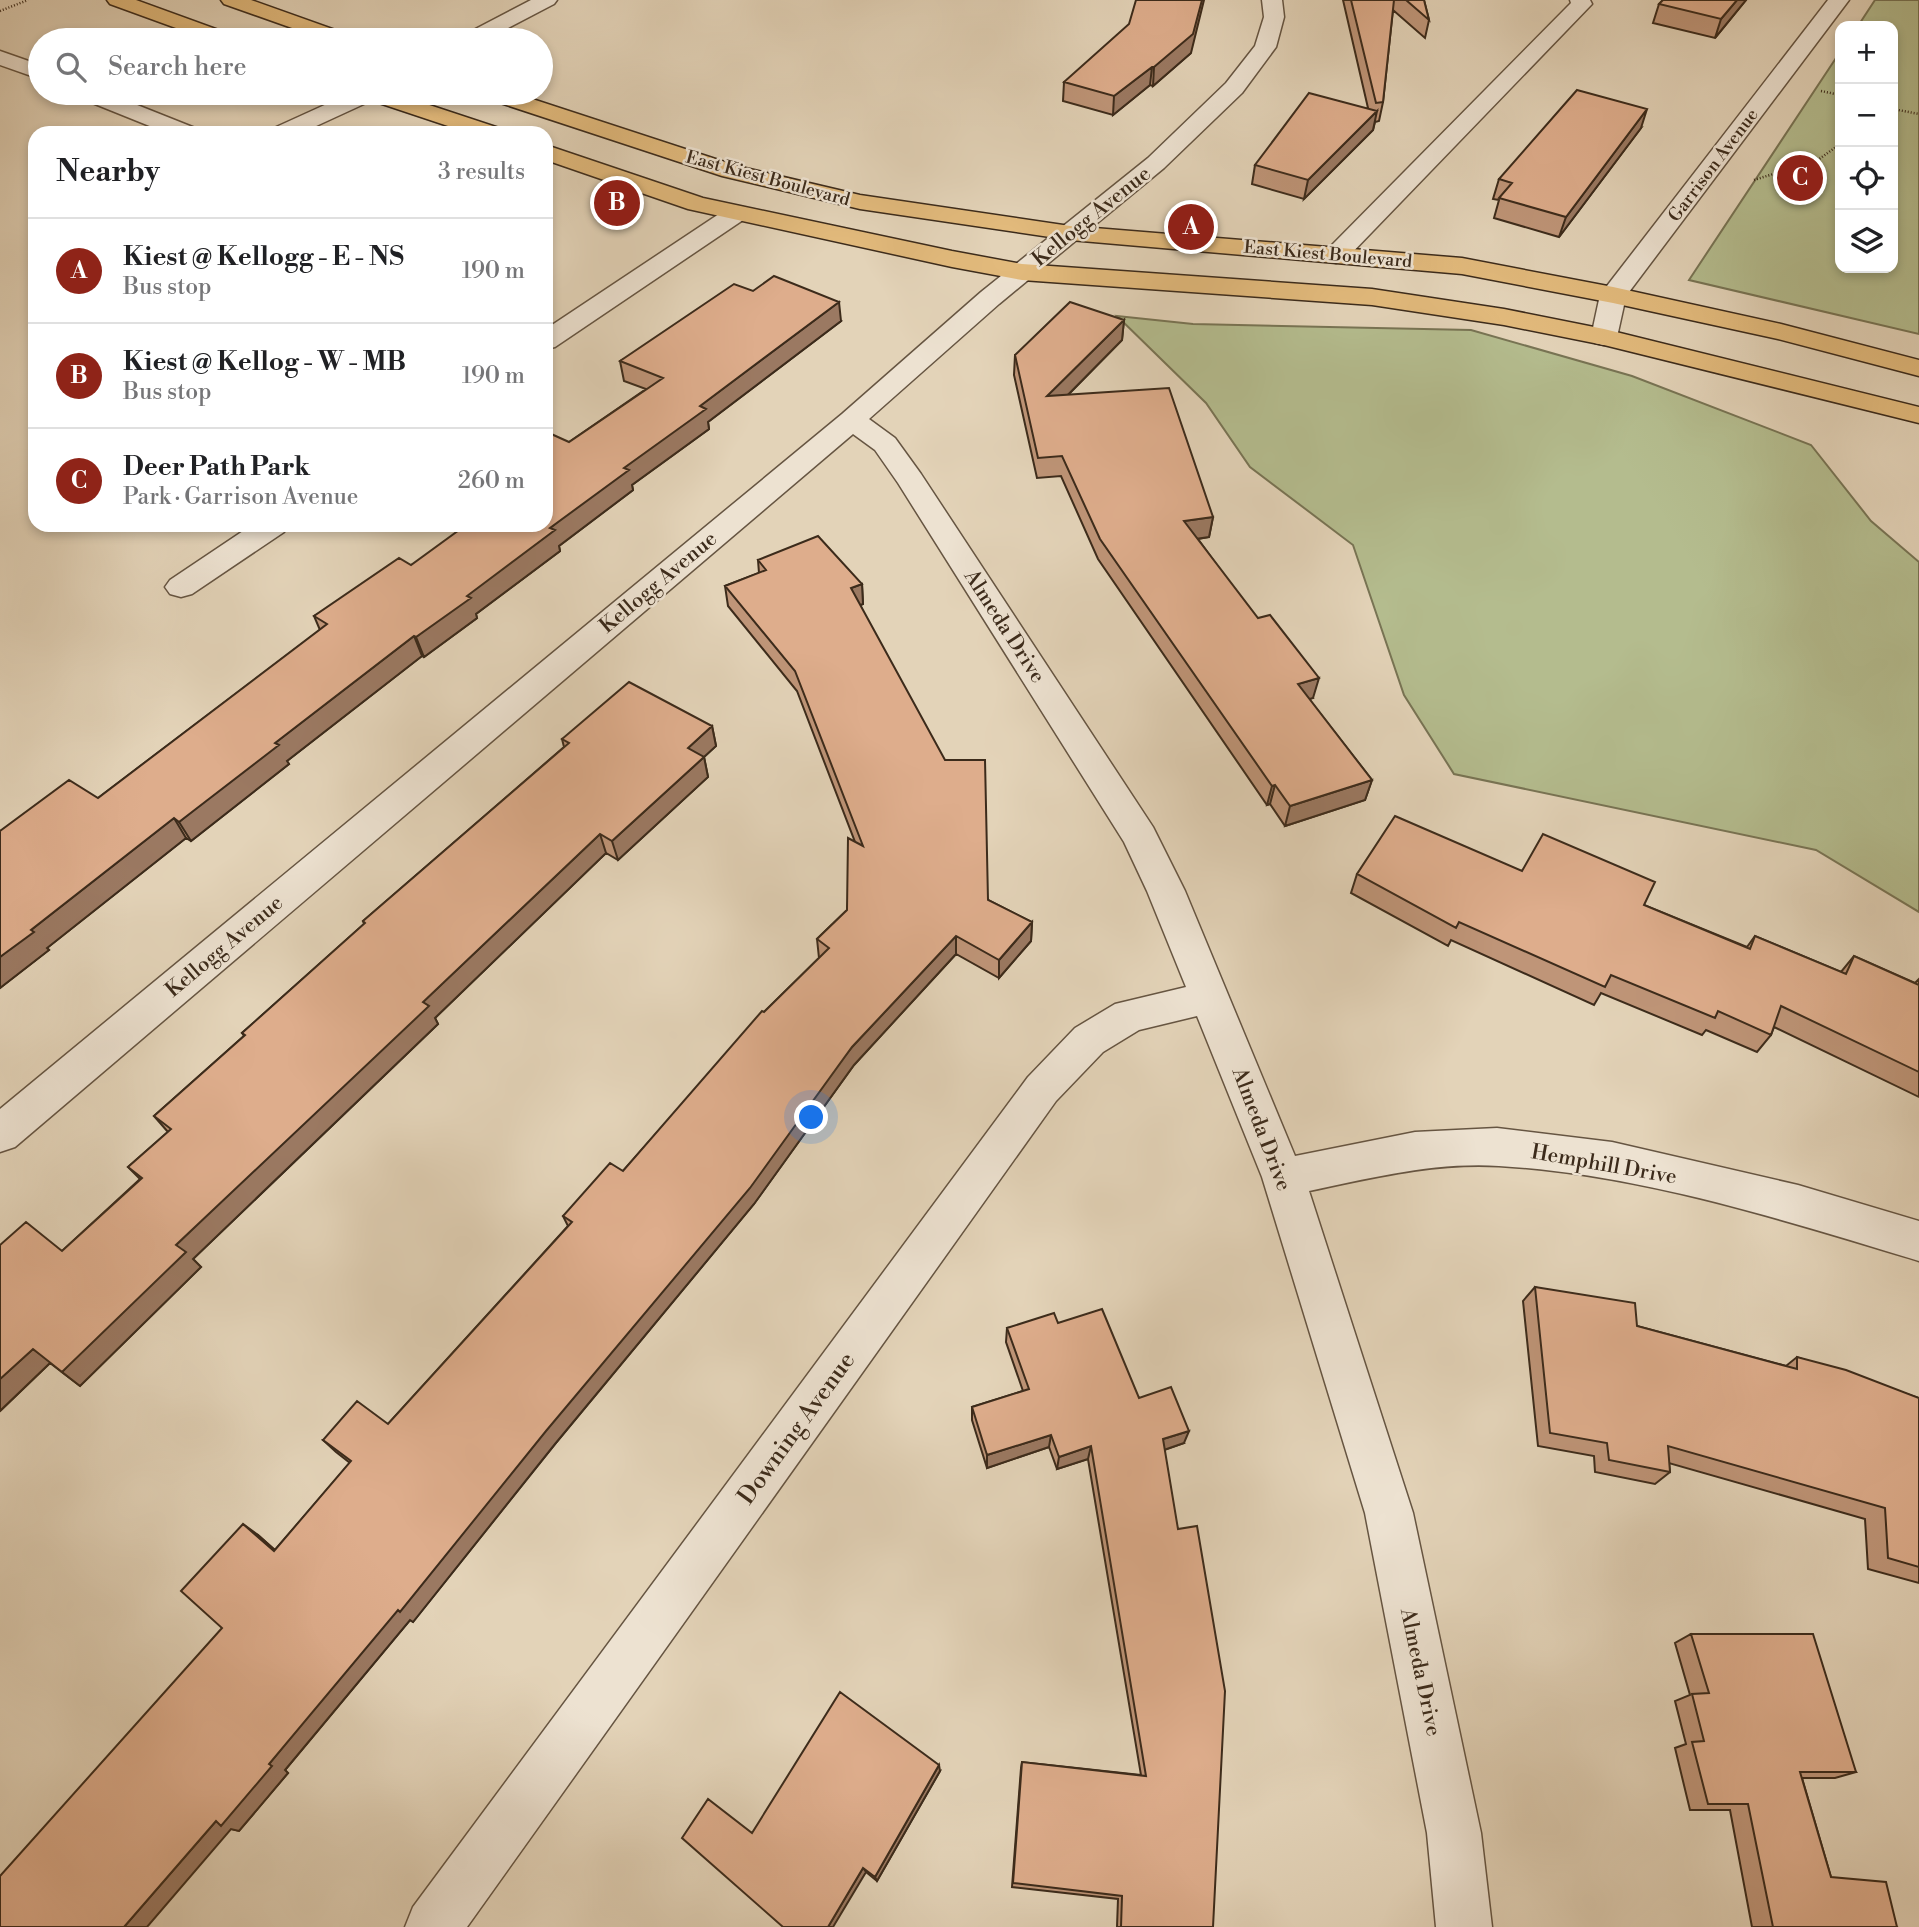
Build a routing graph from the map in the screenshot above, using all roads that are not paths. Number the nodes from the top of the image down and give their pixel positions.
1 (117, 0) edge
2 (232, 0) edge
3 (547, 0) edge
4 (1272, 0) edge
5 (1580, 0) edge
6 (1839, 0) edge
7 (195, 28) edge
8 (311, 28) edge
9 (492, 28) edge
10 (0, 57) edge
11 (28, 69) edge
12 (28, 73) edge
13 (0, 81) edge
14 (118, 105) edge
15 (344, 105) edge
16 (407, 105) edge
17 (528, 105) edge
18 (170, 126) edge
19 (298, 126) edge
20 (470, 126) edge
21 (553, 154) edge
22 (737, 213) junction
23 (1070, 233) junction
24 (1336, 255) junction
25 (1022, 272) junction
26 (1614, 295) junction
27 (553, 336) edge
28 (1604, 337) junction
29 (1919, 369) edge
30 (1919, 415) edge
31 (852, 420) junction
32 (262, 532) edge
33 (181, 587) dead end
34 (1210, 997) junction
35 (0, 1134) edge
36 (1283, 1177) junction
37 (1919, 1241) edge
38 (433, 1927) edge
39 (1464, 1927) edge

1 - 7 main road
2 - 8 main road
3 - 9 street
4 - 23 street, Kellogg Avenue
5 - 24 street
6 - 26 street, Garrison Avenue
10 - 11 street
12 - 13 street
14 - 18 street
15 - 19 street
16 - 20 main road
17 - 23 main road, East Kiest Boulevard
21 - 22 main road, East Kiest Boulevard
22 - 25 main road, East Kiest Boulevard
22 - 27 street
23 - 24 main road, East Kiest Boulevard
23 - 25 street, Kellogg Avenue
24 - 26 main road, East Kiest Boulevard
25 - 28 main road, East Kiest Boulevard
25 - 31 street, Kellogg Avenue
26 - 28 street, Garrison Avenue
26 - 29 main road, East Kiest Boulevard
28 - 30 main road, East Kiest Boulevard
31 - 34 street, Almeda Drive
31 - 35 street, Kellogg Avenue
32 - 33 street
34 - 36 street, Almeda Drive
34 - 38 street, Downing Avenue
36 - 37 street, Hemphill Drive
36 - 39 street, Almeda Drive

